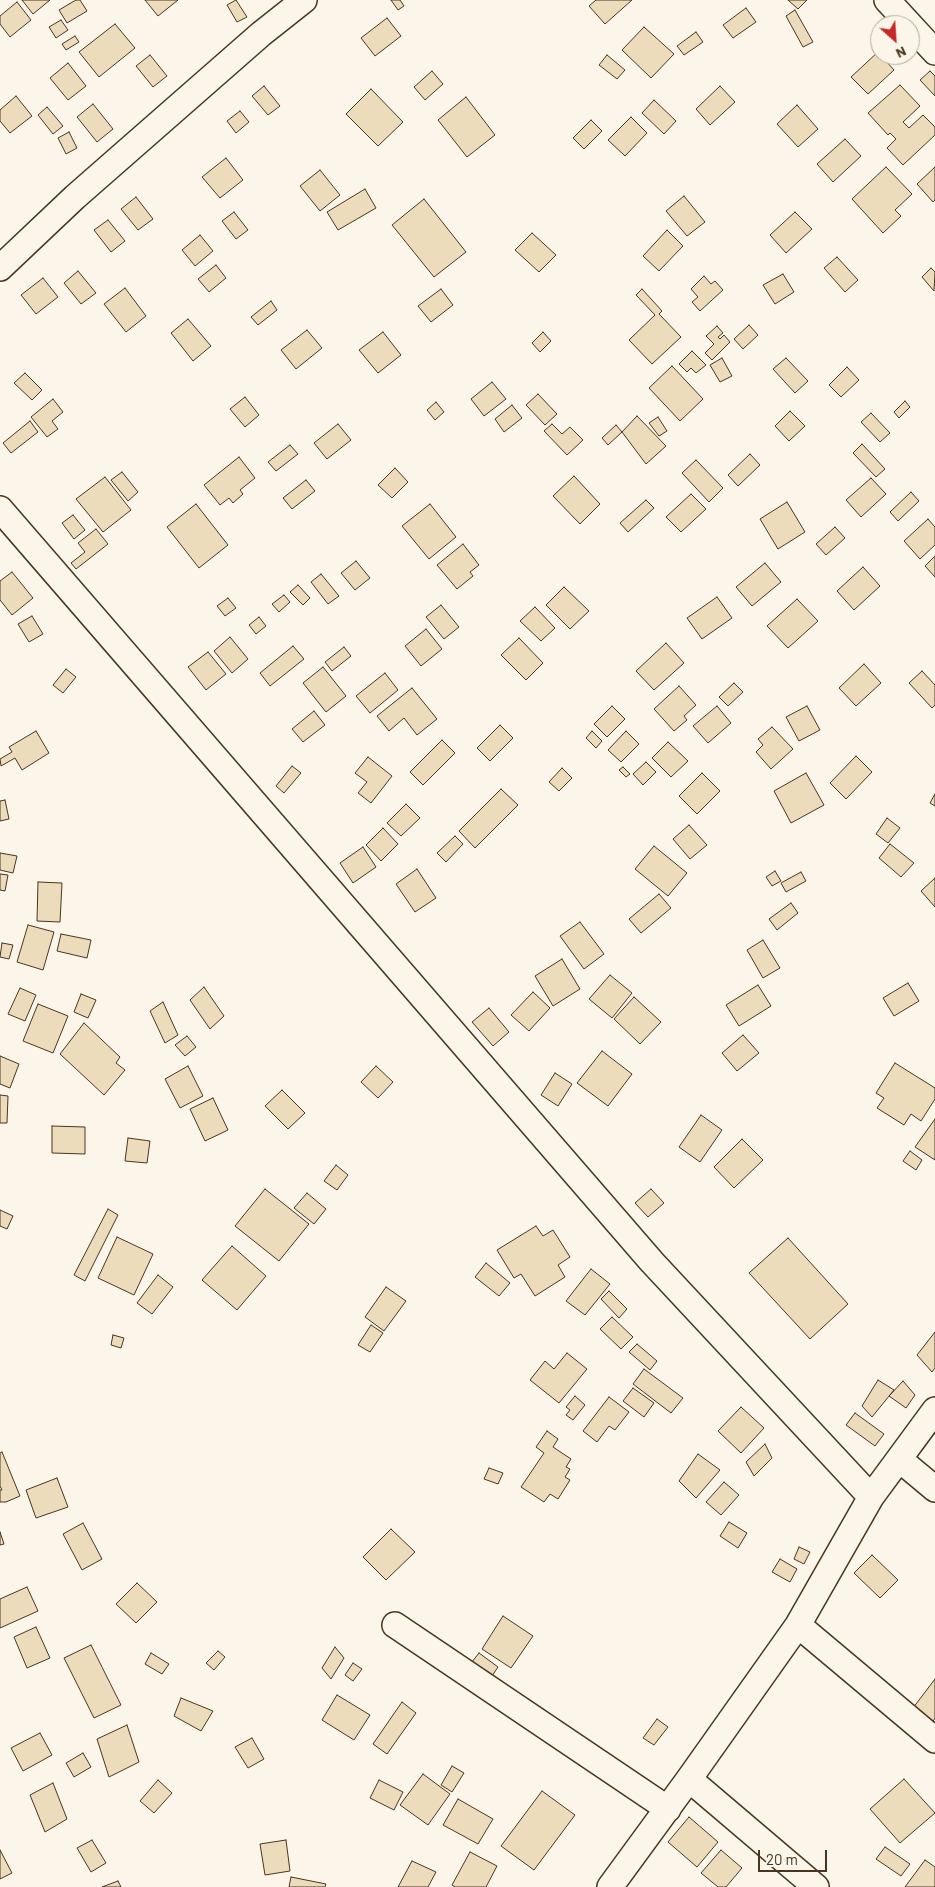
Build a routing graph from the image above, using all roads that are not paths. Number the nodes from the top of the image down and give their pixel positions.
1 (304, 0) edge
2 (887, 0) edge
3 (901, 15) edge
4 (920, 36) edge
5 (935, 52) edge
6 (0, 268) edge
7 (0, 508) edge
8 (935, 1410) edge
9 (898, 1459) junction
10 (935, 1489) edge
11 (871, 1497) junction
12 (394, 1625) dead end
13 (798, 1626) junction
14 (935, 1740) edge
15 (690, 1779) junction
16 (668, 1809) junction
17 (610, 1887) edge
18 (816, 1887) edge

1 - 6 street
2 - 3 street
4 - 5 street
7 - 11 street
8 - 9 street
9 - 10 street
9 - 11 street
11 - 13 street
12 - 16 street
13 - 14 street
13 - 15 street
15 - 16 street
15 - 18 street
16 - 17 street

